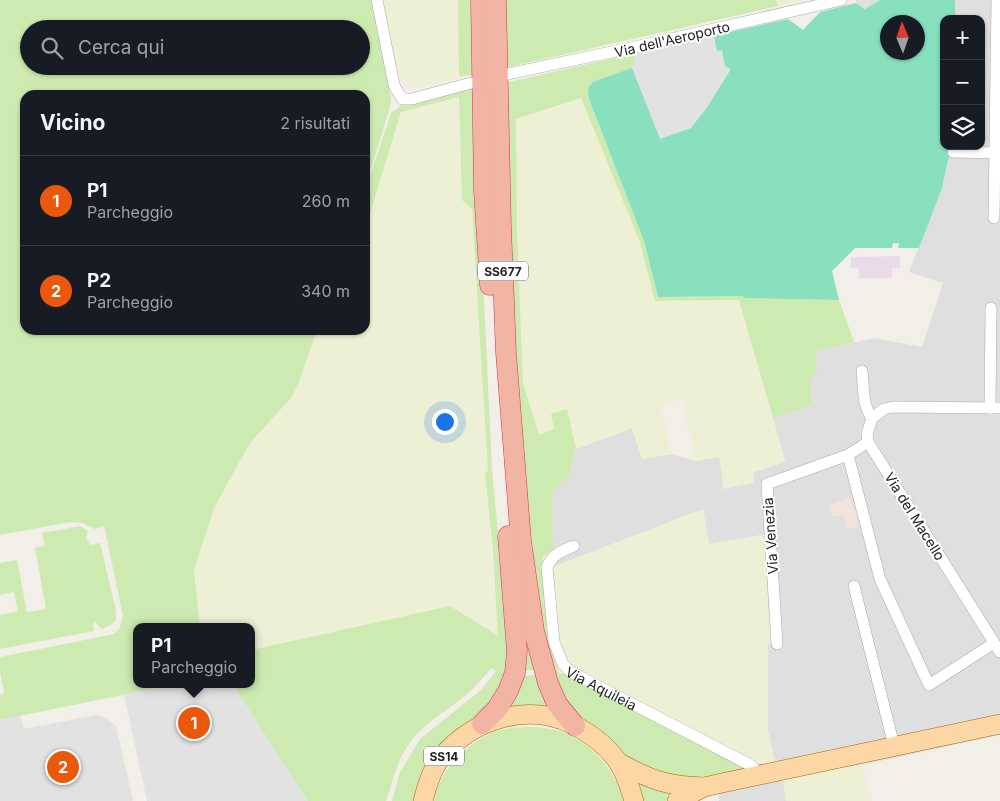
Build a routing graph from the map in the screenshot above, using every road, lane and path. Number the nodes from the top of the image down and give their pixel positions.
1 (378, 0) edge
2 (481, 0) edge
3 (496, 0) edge
4 (841, 0) edge
5 (997, 0) edge
6 (503, 75) dead end
7 (472, 83) dead end
8 (954, 152) dead end
9 (998, 153) edge
10 (994, 218) dead end
11 (991, 308) dead end
12 (862, 371) dead end
13 (995, 408) edge
14 (872, 418) junction
15 (868, 442) junction
16 (848, 454) junction
17 (574, 546) dead end
18 (854, 586) dead end
19 (777, 644) dead end
20 (997, 648) edge
21 (482, 724) junction
22 (1000, 724) edge
23 (575, 726) junction
24 (894, 746) junction
25 (617, 761) junction
26 (750, 777) junction
27 (704, 787) junction
28 (423, 801) edge
29 (634, 801) edge
30 (677, 801) edge

1 - 7 street
2 - 21 highway, SS677
3 - 23 highway, SS677
4 - 6 street, Via dell'Aeroporto
5 - 9 street
8 - 9 street
9 - 10 street
11 - 13 street
12 - 14 street
13 - 14 street
14 - 15 street
15 - 16 street, Via Venezia
15 - 20 street, Via del Macello
16 - 19 street, Via Venezia
16 - 20 street
17 - 26 street, Via Aquileia
18 - 24 street
21 - 23 main road, SS14
21 - 28 main road, SS14
22 - 24 main road
23 - 25 main road, SS14
24 - 26 main road
25 - 27 main road, SS14
25 - 29 main road, SS14
26 - 27 main road, SS14
27 - 30 main road, SS14

